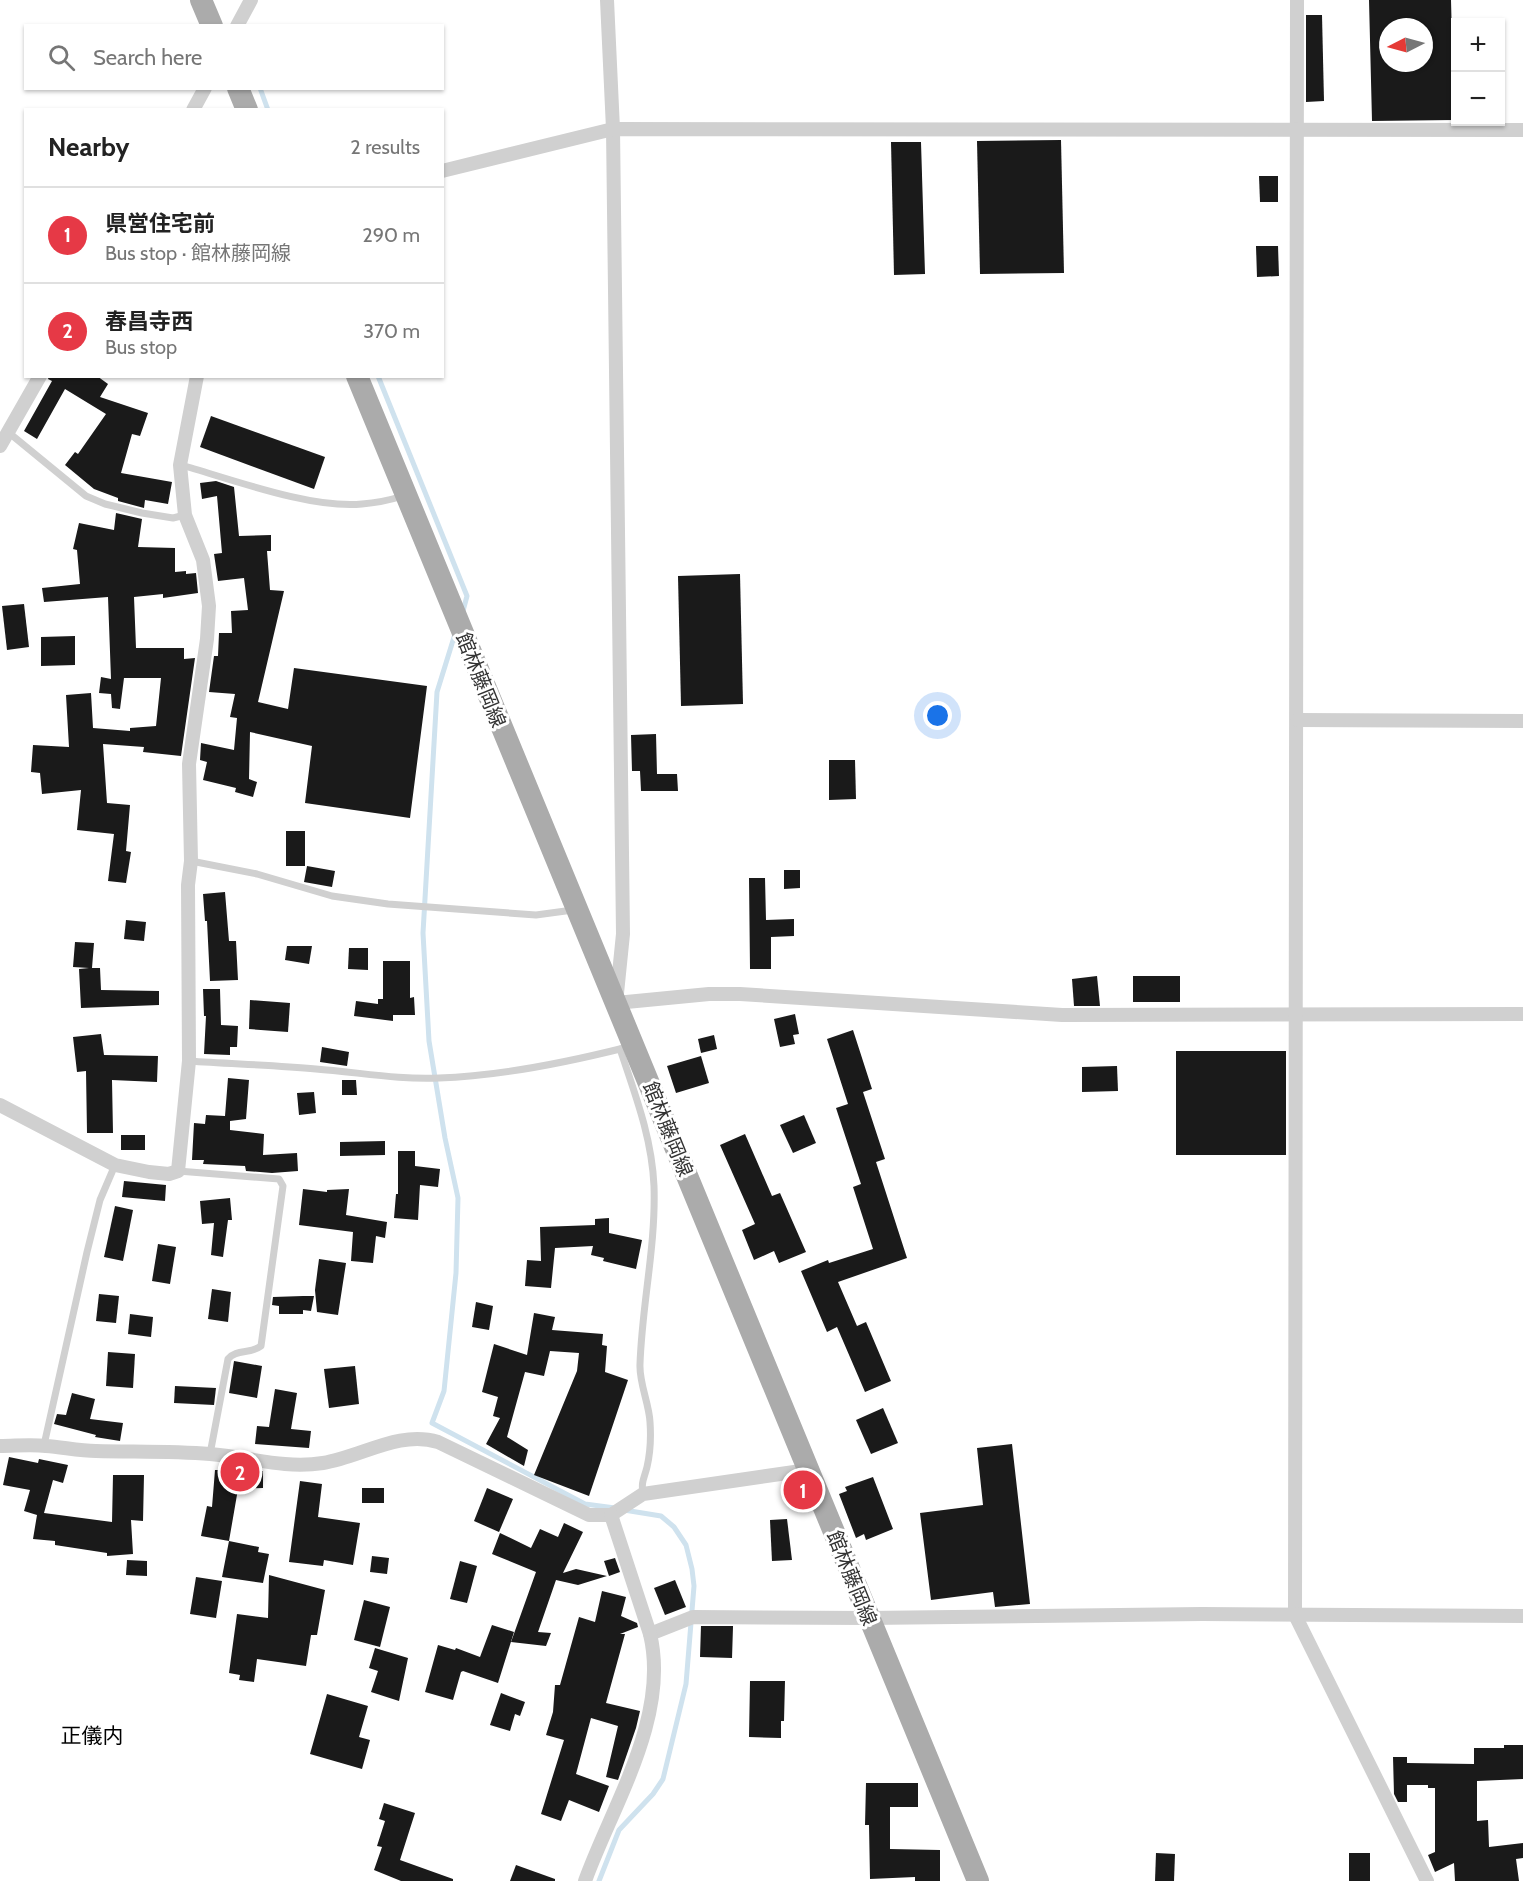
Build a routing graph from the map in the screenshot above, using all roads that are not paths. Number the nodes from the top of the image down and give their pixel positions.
1 (201, 0) edge
2 (251, 0) edge
3 (608, 0) edge
4 (1297, 0) edge
5 (211, 24) edge
6 (238, 24) edge
7 (204, 90) edge
8 (239, 90) edge
9 (194, 108) edge
10 (246, 108) edge
11 (613, 129) junction
12 (1297, 130) junction
13 (1523, 130) edge
14 (444, 171) edge
15 (38, 378) edge
16 (196, 378) edge
17 (358, 378) edge
18 (8, 432) junction
19 (0, 446) edge
20 (180, 465) junction
21 (406, 495) junction
22 (184, 515) junction
23 (1297, 720) junction
24 (1523, 721) edge
25 (191, 861) junction
26 (576, 910) junction
27 (616, 1003) junction
28 (1297, 1014) junction
29 (1523, 1014) edge
30 (627, 1047) junction
31 (189, 1061) junction
32 (0, 1105) edge
33 (115, 1165) junction
34 (178, 1171) junction
35 (44, 1445) junction
36 (0, 1446) edge
37 (210, 1454) junction
38 (808, 1470) junction
39 (643, 1494) junction
40 (611, 1515) junction
41 (1295, 1615) junction
42 (1523, 1616) edge
43 (868, 1617) junction
44 (651, 1634) junction
45 (585, 1881) edge
46 (978, 1881) edge
47 (1427, 1881) edge

1 - 5 main road
2 - 6 street
3 - 11 street
4 - 12 street
7 - 9 street
8 - 10 main road
11 - 12 street
11 - 14 street
11 - 27 street
12 - 13 street
12 - 23 street
15 - 18 street
16 - 20 street
17 - 21 main road, 館林藤岡線
18 - 19 street
18 - 22 lane
20 - 21 lane
20 - 22 street
21 - 26 main road, 館林藤岡線
22 - 25 street
23 - 24 street
23 - 28 street
25 - 26 lane
25 - 31 street
26 - 27 main road, 館林藤岡線
27 - 28 street
27 - 30 main road, 館林藤岡線
28 - 29 street
28 - 41 street
30 - 31 lane
30 - 38 main road, 館林藤岡線
30 - 39 lane
31 - 34 street
32 - 33 street
33 - 34 street
33 - 35 lane
34 - 37 lane
35 - 36 street
35 - 37 street
37 - 40 street
38 - 39 street
38 - 43 main road, 館林藤岡線
39 - 40 street
40 - 44 street
41 - 42 street
41 - 43 street
41 - 47 street
43 - 44 street
43 - 46 main road, 館林藤岡線
44 - 45 street

